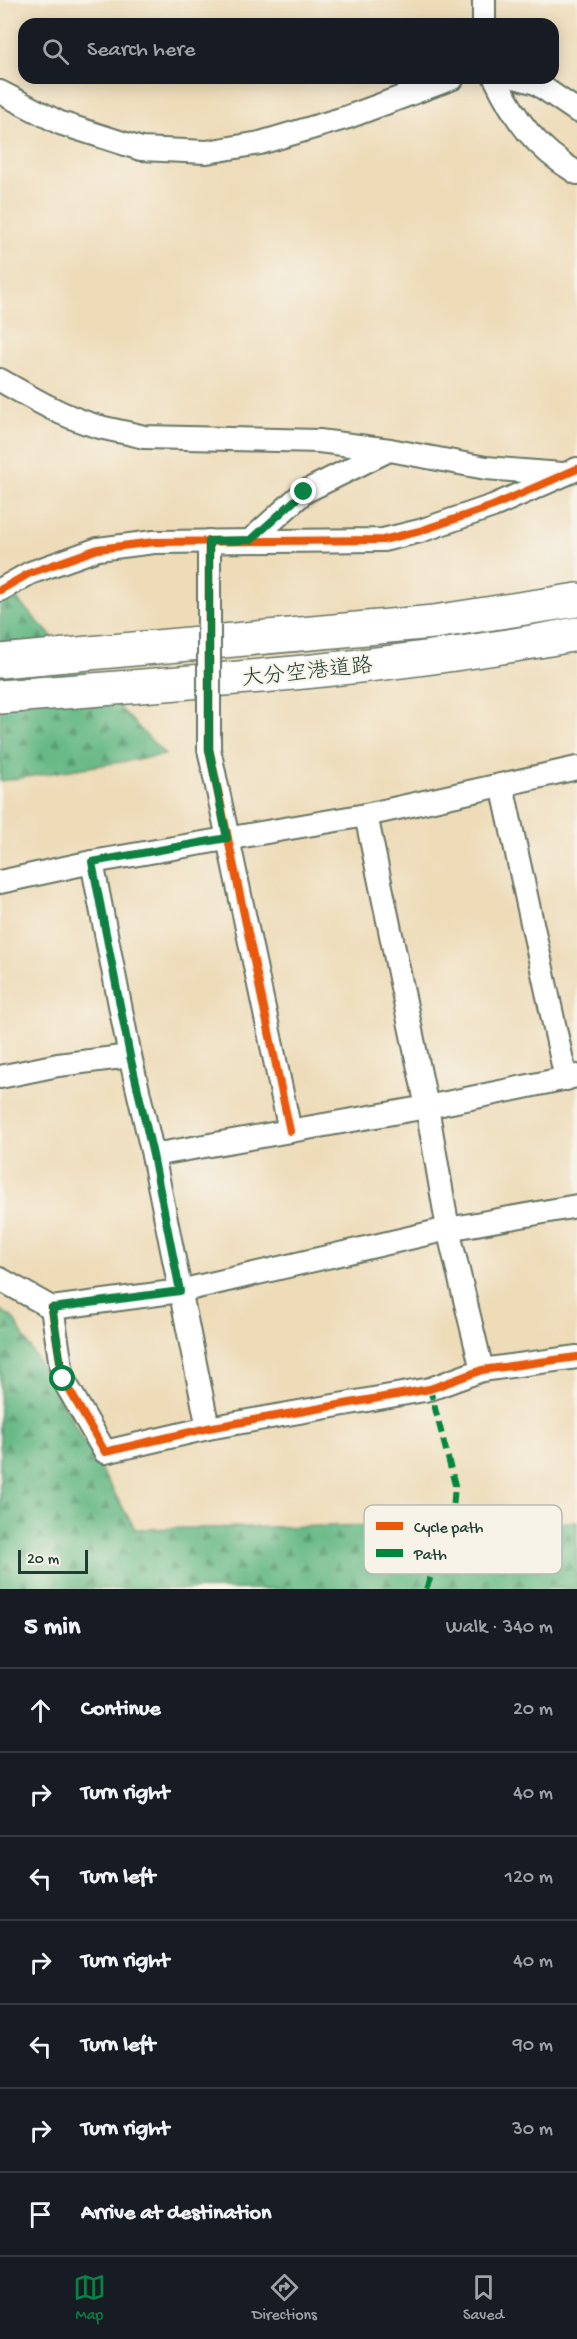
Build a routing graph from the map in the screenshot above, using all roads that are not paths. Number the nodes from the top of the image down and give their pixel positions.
1 (484, 0) edge
2 (484, 18) edge
3 (438, 84) edge
4 (498, 84) edge
5 (537, 84) edge
6 (0, 92) edge
7 (577, 111) edge
8 (577, 172) edge
9 (0, 380) edge
10 (390, 450) junction
11 (572, 472) edge
12 (251, 540) junction
13 (209, 541) junction
14 (0, 590) edge
15 (577, 600) edge
16 (577, 634) edge
17 (0, 661) edge
18 (0, 697) edge
19 (577, 768) edge
20 (501, 785) junction
21 (366, 815) junction
22 (227, 838) junction
23 (92, 862) junction
24 (0, 882) edge
25 (130, 1056) junction
26 (0, 1077) edge
27 (571, 1077) edge
28 (427, 1107) junction
29 (290, 1131) junction
30 (153, 1155) junction
31 (577, 1206) edge
32 (448, 1229) junction
33 (0, 1279) edge
34 (180, 1291) junction
35 (52, 1308) junction
36 (577, 1357) edge
37 (482, 1370) junction
38 (208, 1428) junction

1 - 2 street
3 - 6 street
4 - 8 street
5 - 7 street
9 - 10 street
10 - 11 street
10 - 12 street
11 - 12 street
12 - 13 street
13 - 14 street
13 - 22 street, bridge
15 - 17 highway, 大分空港道路
16 - 18 highway, 大分空港道路
19 - 20 street
20 - 21 street
20 - 27 street
21 - 22 street
21 - 28 street
22 - 23 street
22 - 29 street
23 - 24 street
23 - 25 street
25 - 26 street
25 - 30 street
27 - 28 street
28 - 29 street
28 - 32 street
29 - 30 street
30 - 34 street
31 - 32 street
32 - 34 street
32 - 37 street
33 - 35 street
34 - 35 street
34 - 38 street
35 - 38 street
36 - 37 street
37 - 38 street

